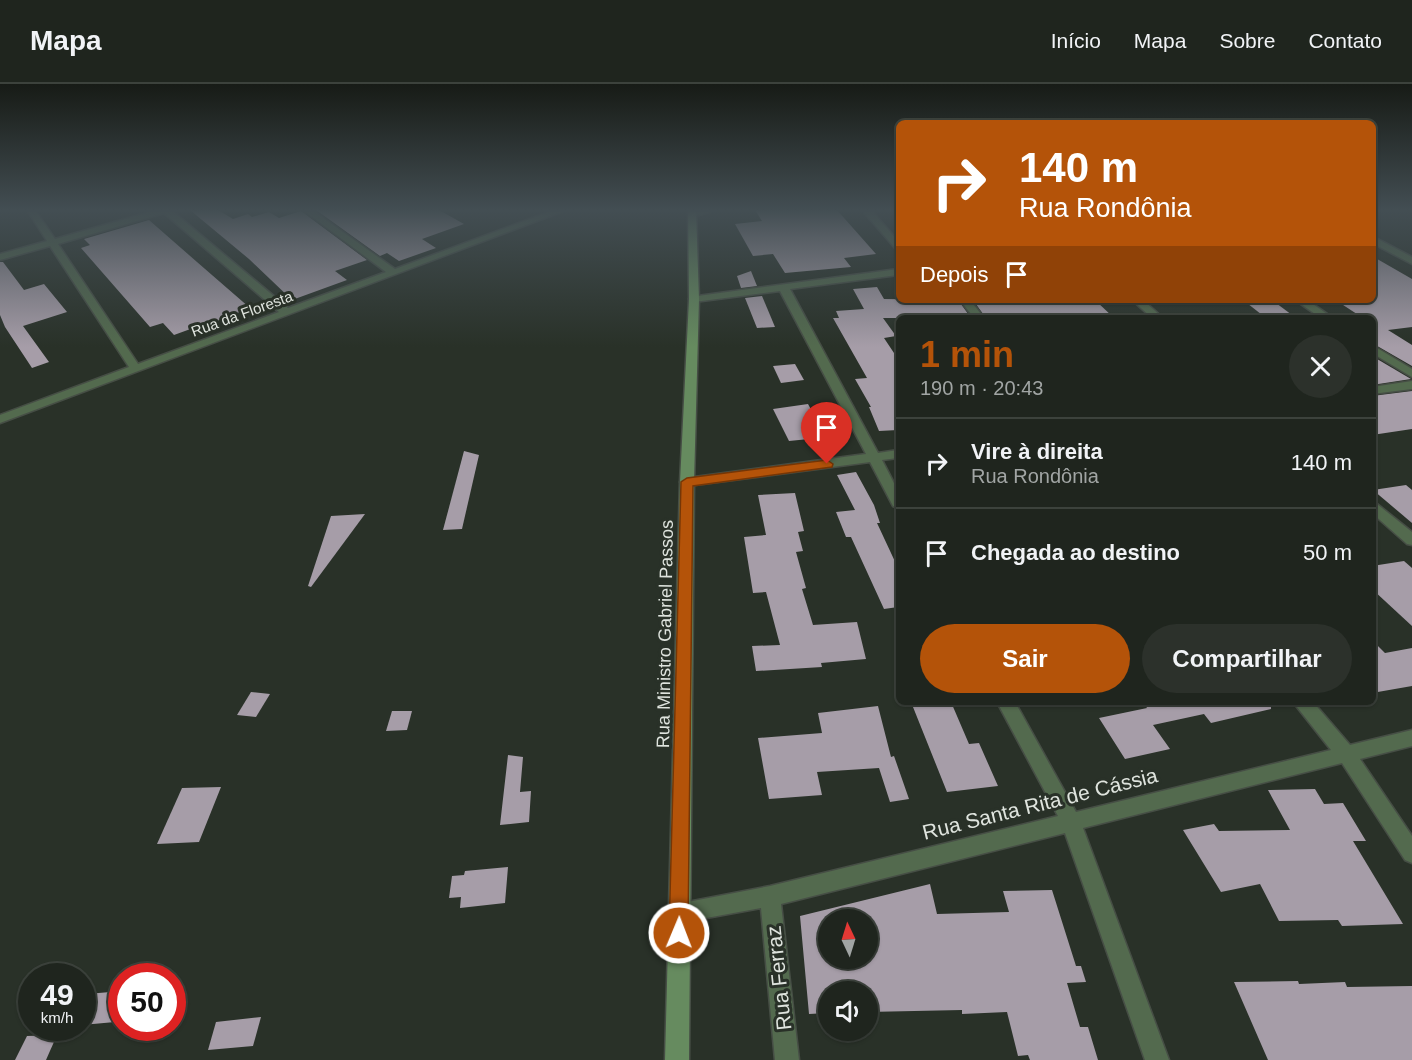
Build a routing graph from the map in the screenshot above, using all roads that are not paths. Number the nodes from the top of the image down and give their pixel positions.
1 (63, 256) edge
2 (220, 256) edge
3 (370, 256) edge
4 (441, 256) edge
5 (693, 256) edge
6 (896, 272) edge
7 (394, 273) junction
8 (784, 288) junction
9 (694, 299) junction
10 (967, 303) edge
11 (1140, 303) edge
12 (1305, 303) edge
13 (287, 313) junction
14 (977, 315) edge
15 (1154, 315) edge
16 (1323, 315) edge
17 (1376, 351) edge
18 (136, 369) junction
19 (1412, 374) edge
20 (1412, 385) edge
21 (1376, 390) edge
22 (0, 419) edge
23 (896, 454) edge
24 (874, 458) junction
25 (687, 482) junction
26 (896, 499) edge
27 (1376, 508) edge
28 (1412, 540) edge
29 (1008, 705) edge
30 (1305, 705) edge
31 (1412, 738) edge
32 (1347, 755) junction
33 (1070, 820) junction
34 (1412, 853) edge
35 (770, 896) junction
36 (679, 912) junction
37 (677, 1060) edge
38 (787, 1060) edge
39 (1157, 1060) edge

1 - 18 street
2 - 13 street
3 - 7 street
4 - 7 street, Rua da Floresta
5 - 9 main road, Rua Ministro Gabriel Passos
6 - 8 street
7 - 13 street, Rua da Floresta
8 - 9 street
8 - 24 street
9 - 25 main road, Rua Ministro Gabriel Passos
10 - 14 street
11 - 15 street
12 - 16 street
13 - 18 street, Rua da Floresta
17 - 19 street
18 - 22 street, Rua da Floresta
20 - 21 street
23 - 24 street
24 - 25 street
24 - 26 street
25 - 36 main road, Rua Ministro Gabriel Passos
27 - 28 street
29 - 33 street
30 - 32 street
31 - 32 street, Rua Santa Rita de Cássia
32 - 33 street, Rua Santa Rita de Cássia
32 - 34 street
33 - 35 street, Rua Santa Rita de Cássia
33 - 39 street
35 - 36 street, Rua Santa Rita de Cássia
35 - 38 street, Rua Ferraz
36 - 37 main road, Rua Ministro Gabriel Passos

